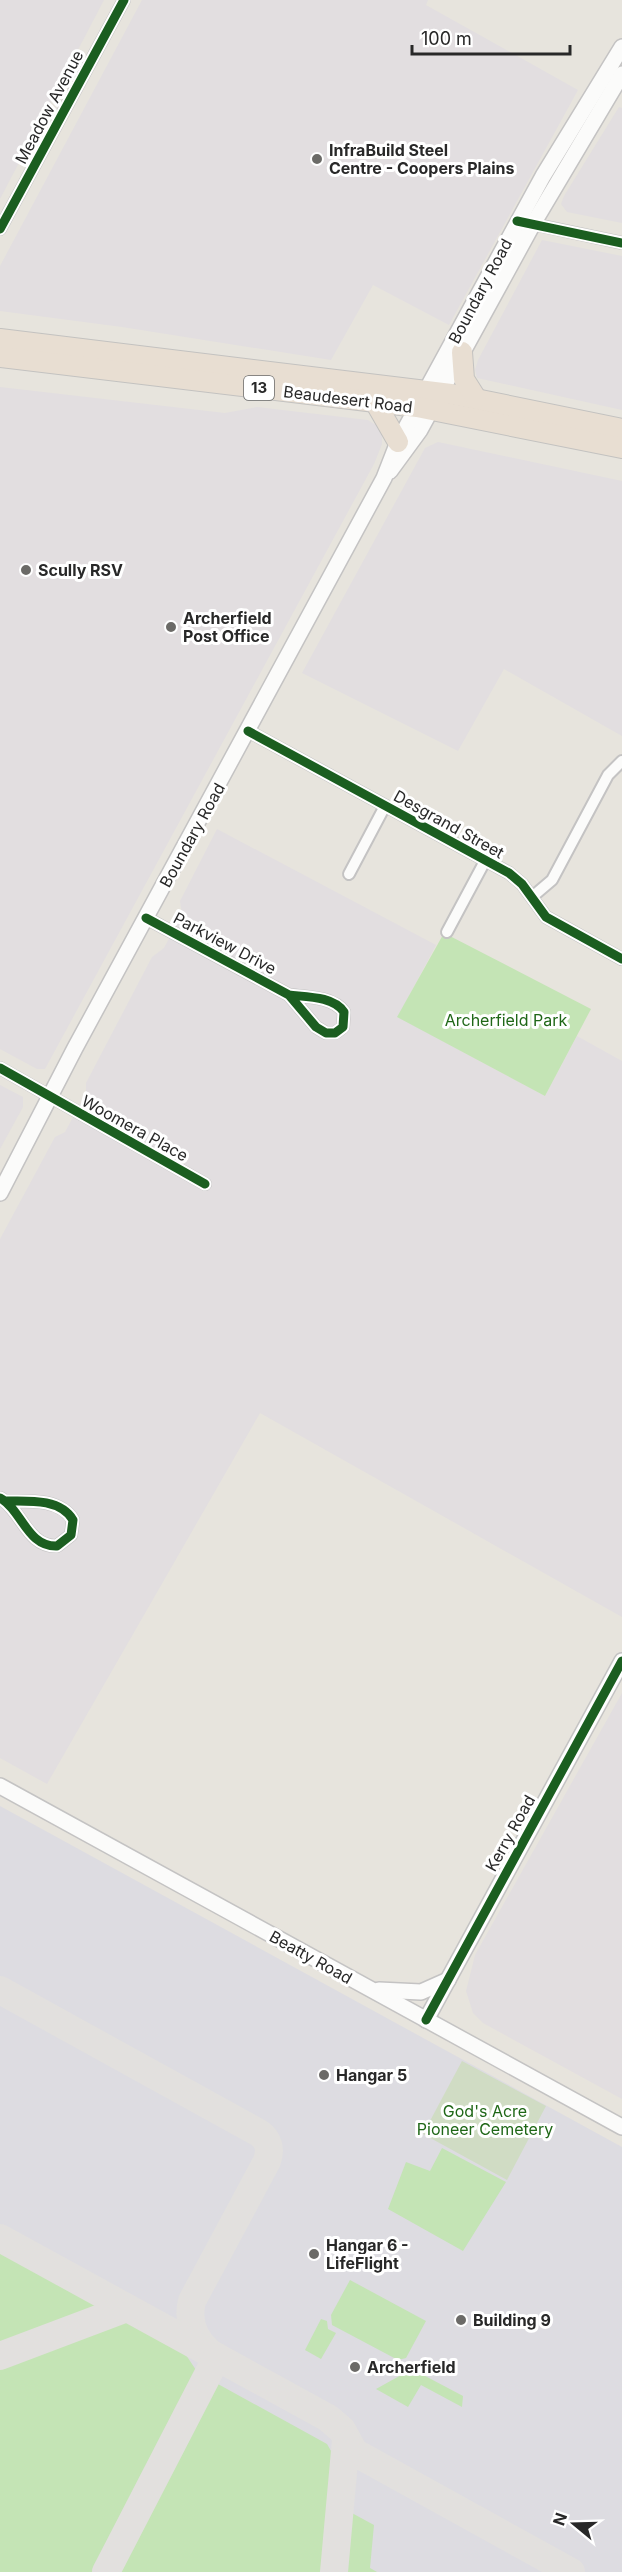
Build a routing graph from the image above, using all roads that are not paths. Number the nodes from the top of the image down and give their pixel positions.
1 (124, 0) edge
2 (622, 47) edge
3 (622, 74) edge
4 (525, 222) junction
5 (0, 229) edge
6 (622, 243) edge
7 (0, 339) edge
8 (462, 352) junction
9 (0, 357) edge
10 (476, 398) junction
11 (429, 400) junction
12 (375, 402) junction
13 (622, 429) edge
14 (398, 442) junction
15 (622, 448) edge
16 (384, 478) junction
17 (248, 731) junction
18 (622, 760) edge
19 (385, 806) junction
20 (485, 861) junction
21 (349, 874) dead end
22 (532, 897) junction
23 (146, 918) junction
24 (447, 932) dead end
25 (622, 959) edge
26 (289, 995) junction
27 (0, 1068) edge
28 (50, 1097) junction
29 (205, 1184) dead end
30 (0, 1193) edge
31 (2, 1500) edge
32 (622, 1661) edge
33 (0, 1786) edge
34 (343, 1975) junction
35 (448, 1980) junction
36 (426, 2020) junction
37 (622, 2127) edge

1 - 5 street, Meadow Avenue
2 - 4 main road, Boundary Road
3 - 4 main road, Boundary Road
4 - 6 street
4 - 8 main road, Boundary Road
4 - 11 main road, Boundary Road
7 - 11 highway, Beaudesert Road / 13
8 - 10 highway
8 - 11 main road, Boundary Road
9 - 12 highway, Beaudesert Road / 13
10 - 11 highway, Beaudesert Road / 13
10 - 13 highway, Beaudesert Road / 13
11 - 12 highway, Beaudesert Road / 13
11 - 14 main road, Boundary Road
11 - 15 highway, Beaudesert Road / 13
11 - 16 main road, Boundary Road
12 - 14 highway
14 - 16 main road, Boundary Road
16 - 17 main road, Boundary Road
17 - 19 street, Desgrand Street
17 - 23 main road, Boundary Road
18 - 22 street
19 - 20 street, Desgrand Street
19 - 21 street
20 - 22 street, Desgrand Street
20 - 24 street
22 - 25 street, Desgrand Street
23 - 26 street, Parkview Drive
23 - 28 main road, Boundary Road
26 - 26 street, Parkview Drive
27 - 28 street, Woomera Place
28 - 29 street, Woomera Place
28 - 30 main road, Boundary Road
31 - 31 street
32 - 35 main road, Kerry Road
33 - 34 main road, Beatty Road
34 - 35 main road
34 - 36 main road, Beatty Road
35 - 36 main road, Kerry Road
36 - 37 main road, Beatty Road

